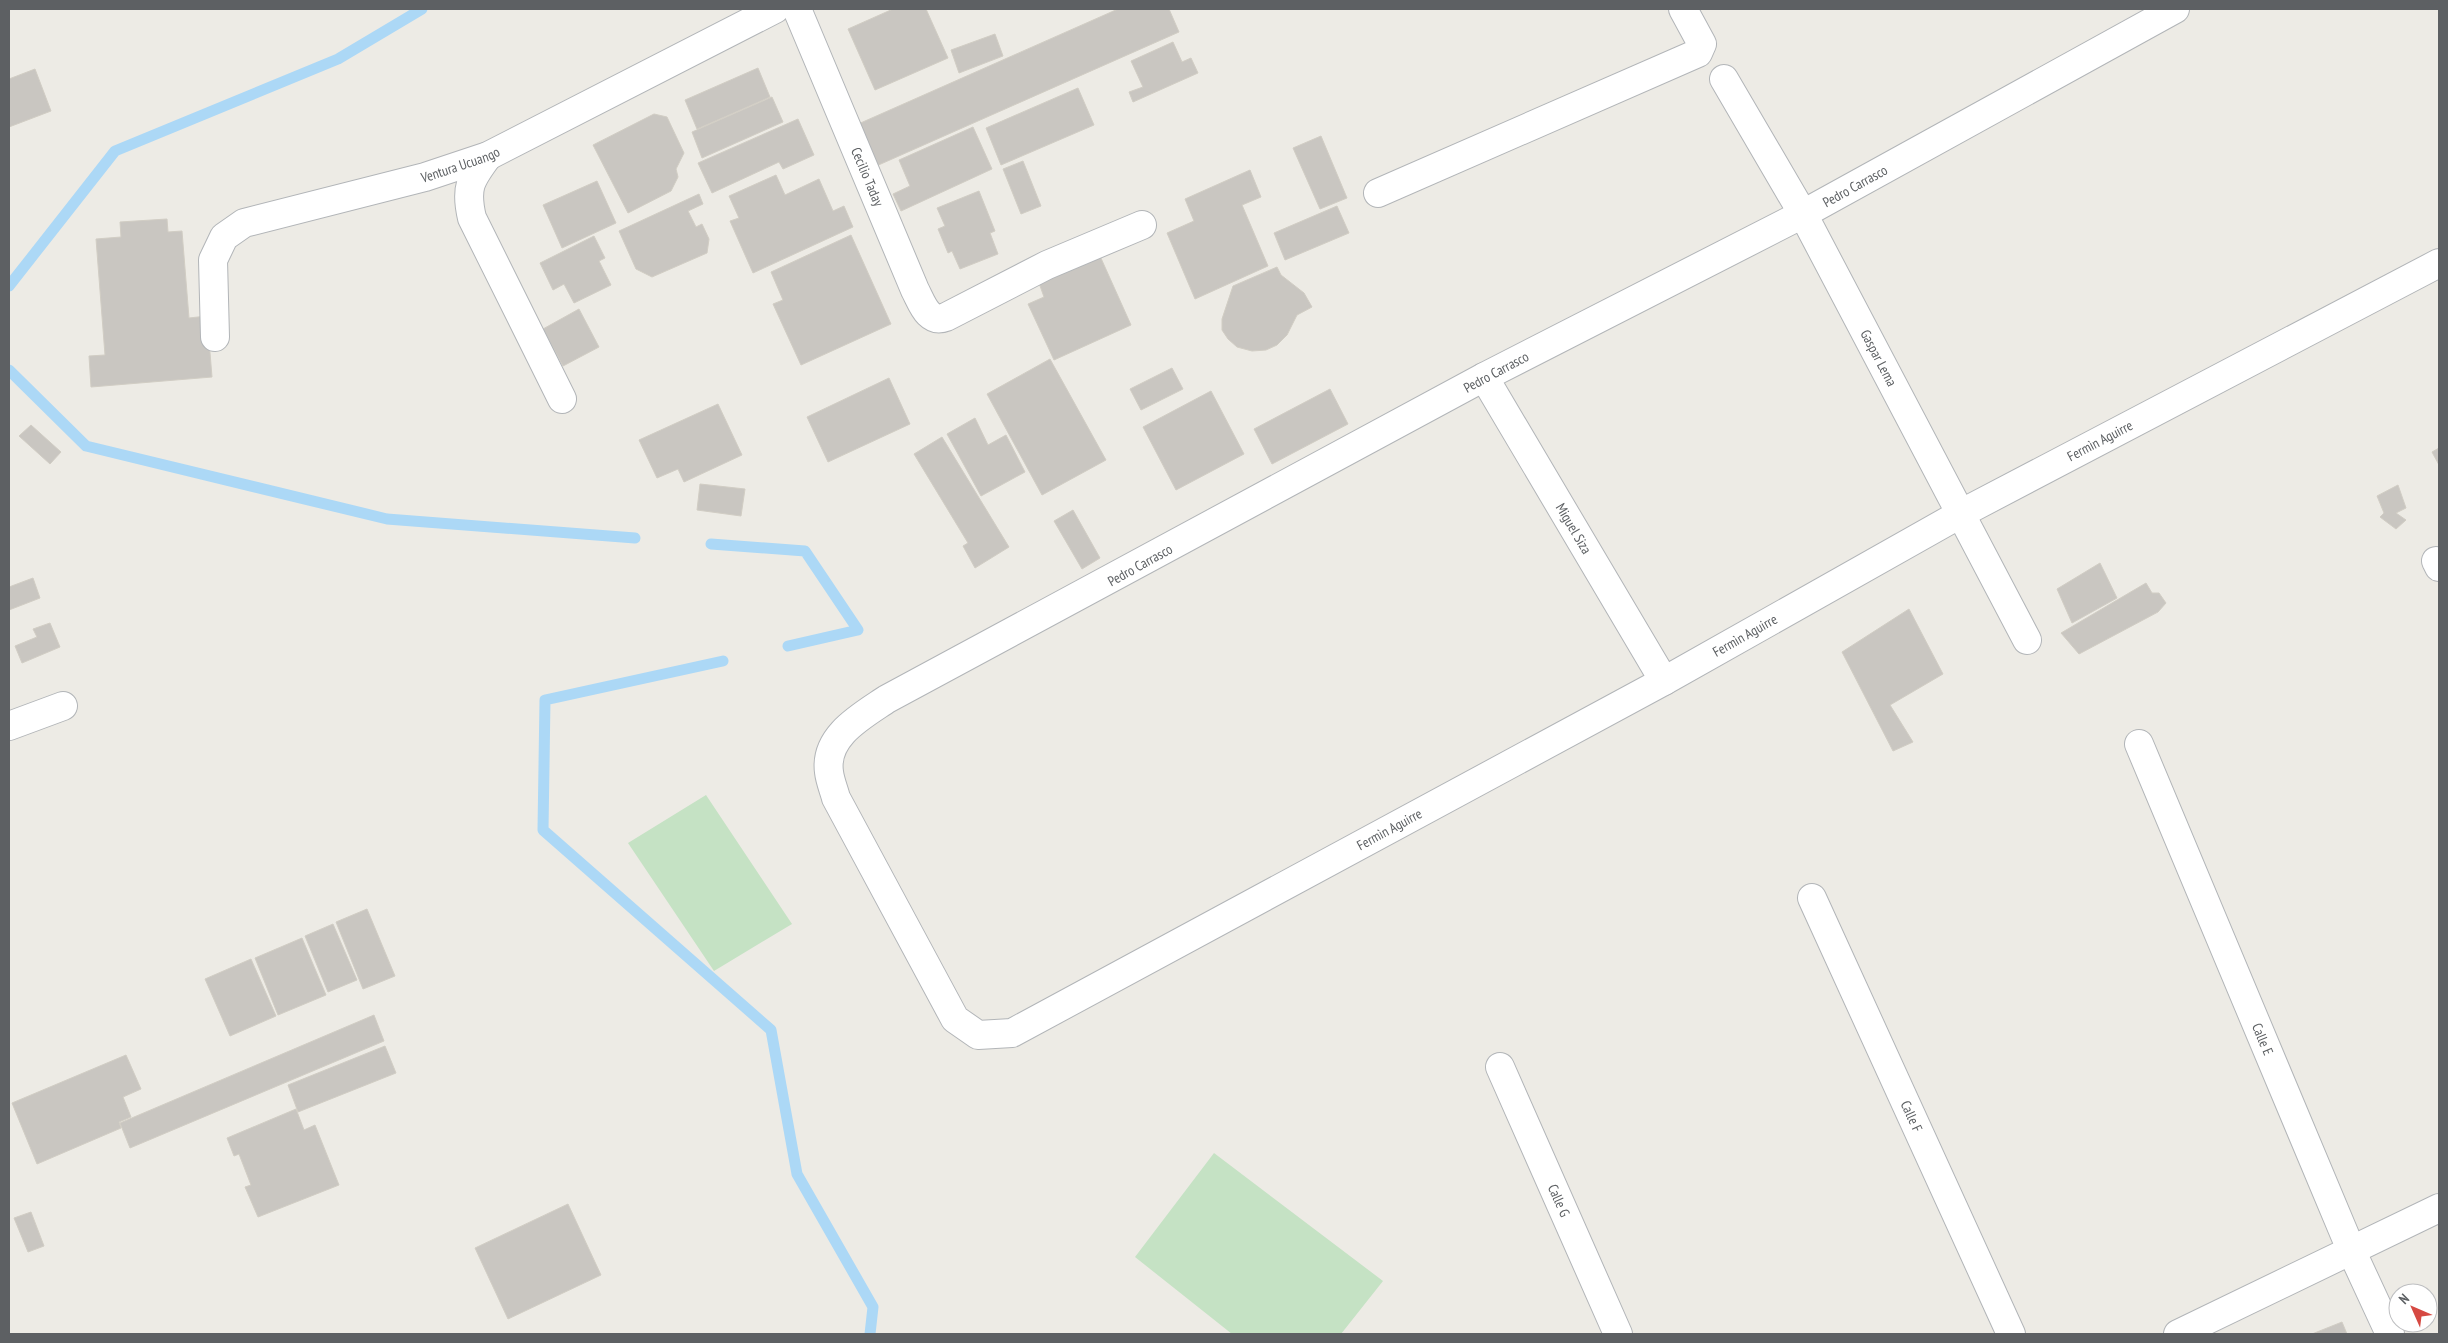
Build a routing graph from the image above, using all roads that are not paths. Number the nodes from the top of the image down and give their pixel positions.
1 (775, 9) edge
2 (797, 9) edge
3 (1683, 9) edge
4 (2175, 9) edge
5 (1724, 79) dead end
6 (488, 156) junction
7 (1378, 193) dead end
8 (1803, 214) junction
9 (1142, 225) dead end
10 (2439, 262) edge
11 (215, 337) dead end
12 (1484, 377) junction
13 (562, 399) dead end
14 (1962, 513) junction
15 (2027, 640) dead end
16 (1664, 681) junction
17 (63, 706) dead end
18 (9, 726) edge
19 (2139, 744) dead end
20 (831, 753) joint
21 (1812, 898) dead end
22 (1500, 1067) dead end
23 (2439, 1208) edge
24 (2352, 1252) junction
25 (1618, 1334) edge
26 (2011, 1334) edge
27 (2178, 1334) edge
28 (2390, 1334) edge

1 - 6 street, Ventura Ucuango
2 - 9 street, Cecilio Taday
3 - 7 street
4 - 8 street, Pedro Carrasco
5 - 8 street, Gaspar Lema
6 - 11 street, Ventura Ucuango
6 - 13 street
8 - 12 street, Pedro Carrasco
8 - 14 street, Gaspar Lema
10 - 14 street, Fermìn Aguirre
12 - 16 street, Miguel Siza
12 - 20 street, Pedro Carrasco
14 - 15 street, Gaspar Lema
14 - 16 street, Fermìn Aguirre
16 - 20 street, Fermìn Aguirre
17 - 18 street
19 - 24 street, Calle E
21 - 26 street, Calle F
22 - 25 street, Calle G
23 - 24 street
24 - 27 street
24 - 28 street, Calle E

